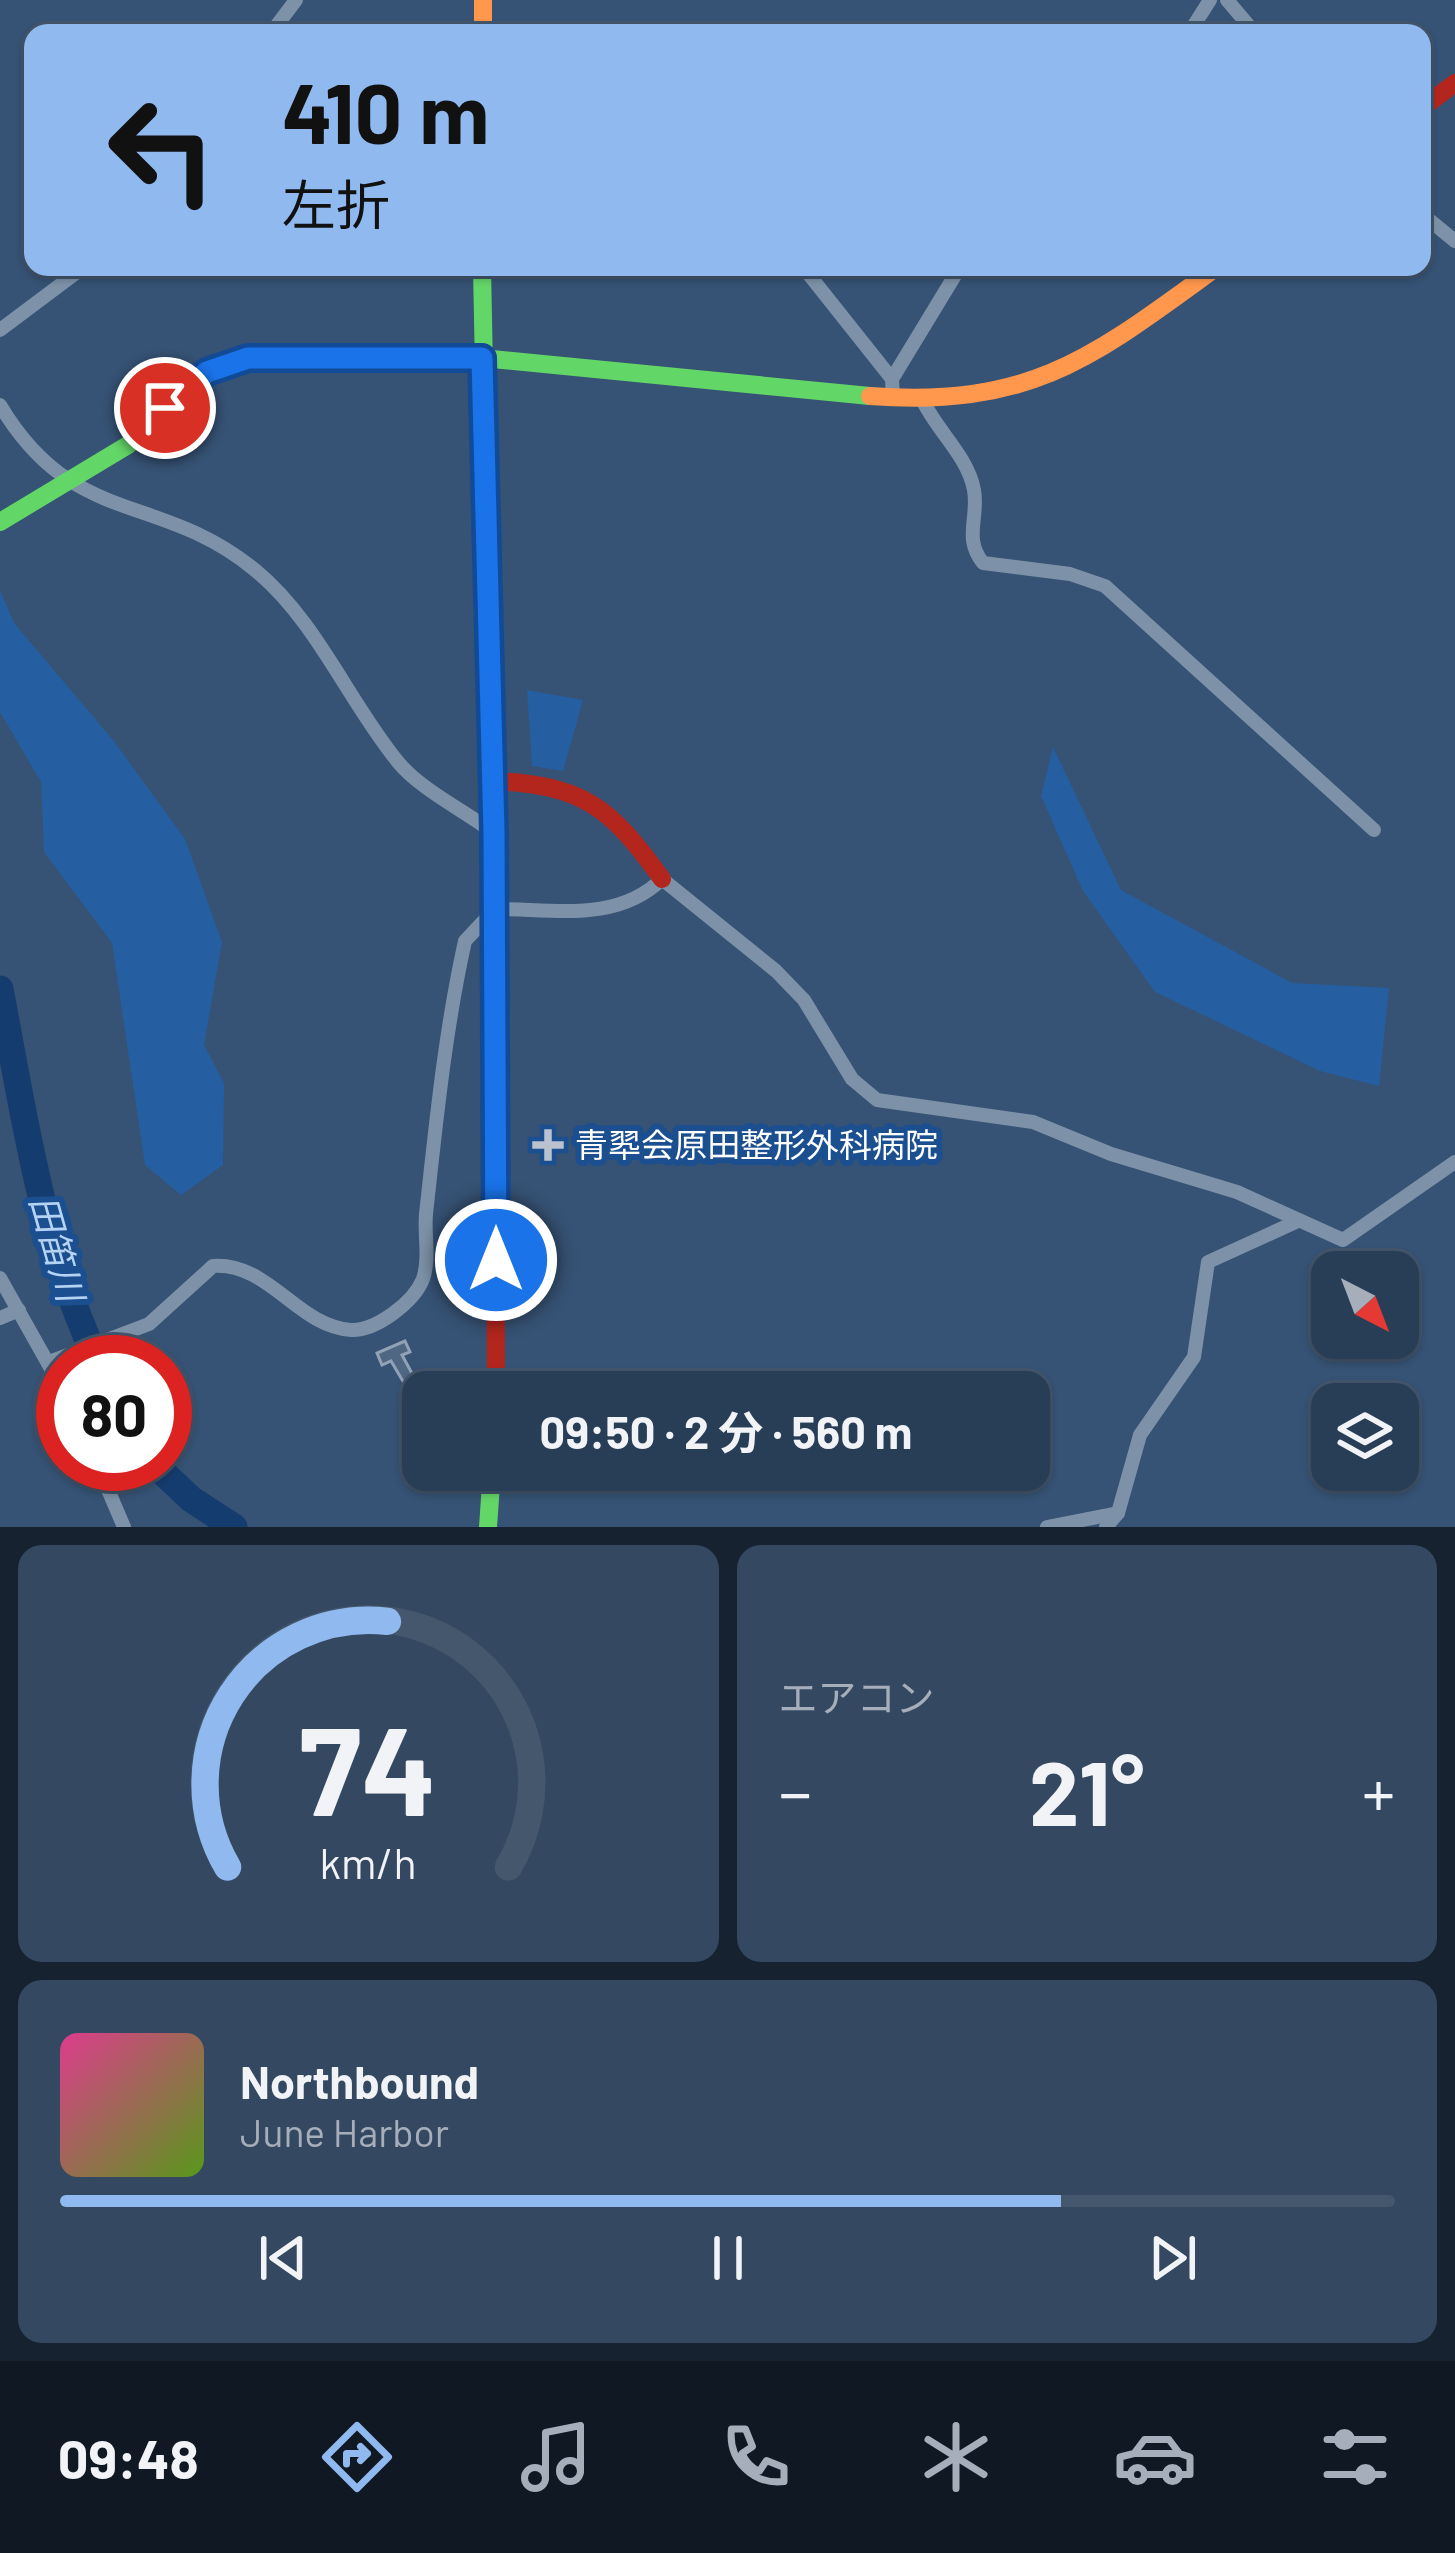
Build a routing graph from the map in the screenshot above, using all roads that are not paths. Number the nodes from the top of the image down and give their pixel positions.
1 (296, 0) edge
2 (1227, 0) edge
3 (278, 24) edge
4 (1247, 24) edge
5 (1455, 82) edge
6 (1431, 101) edge
7 (1431, 221) edge
8 (1455, 241) edge
9 (72, 276) edge
10 (482, 276) edge
11 (810, 276) edge
12 (955, 276) edge
13 (1205, 276) edge
14 (0, 330) edge
15 (482, 358) junction
16 (893, 388) junction
17 (922, 399) junction
18 (0, 404) edge
19 (68, 484) junction
20 (0, 522) edge
21 (493, 781) junction
22 (1374, 830) dead end
23 (494, 833) junction
24 (662, 879) junction
25 (495, 909) junction
26 (1455, 1162) edge
27 (1298, 1221) junction
28 (0, 1278) edge
29 (20, 1310) junction
30 (0, 1318) edge
31 (117, 1335) edge
32 (36, 1339) edge
33 (496, 1371) edge
34 (109, 1491) edge
35 (491, 1491) edge
36 (1118, 1513) junction
37 (489, 1523) edge
38 (124, 1527) edge
39 (509, 1527) edge
40 (1047, 1527) edge
41 (1106, 1527) edge

1 - 3 street
2 - 4 street
5 - 6 main road
7 - 8 street
9 - 14 street
10 - 15 main road
11 - 16 street
12 - 16 street
13 - 17 main road
15 - 16 main road
15 - 19 main road
15 - 21 main road
16 - 17 main road
17 - 22 street
18 - 19 street
19 - 20 main road
19 - 23 street
21 - 23 main road
21 - 24 main road
23 - 25 main road
24 - 25 street
24 - 27 street
25 - 31 street
25 - 33 main road
26 - 27 street
27 - 36 street
28 - 29 street
29 - 30 street
29 - 32 street
34 - 38 street
35 - 37 main road
36 - 40 street
36 - 41 street
37 - 39 street

